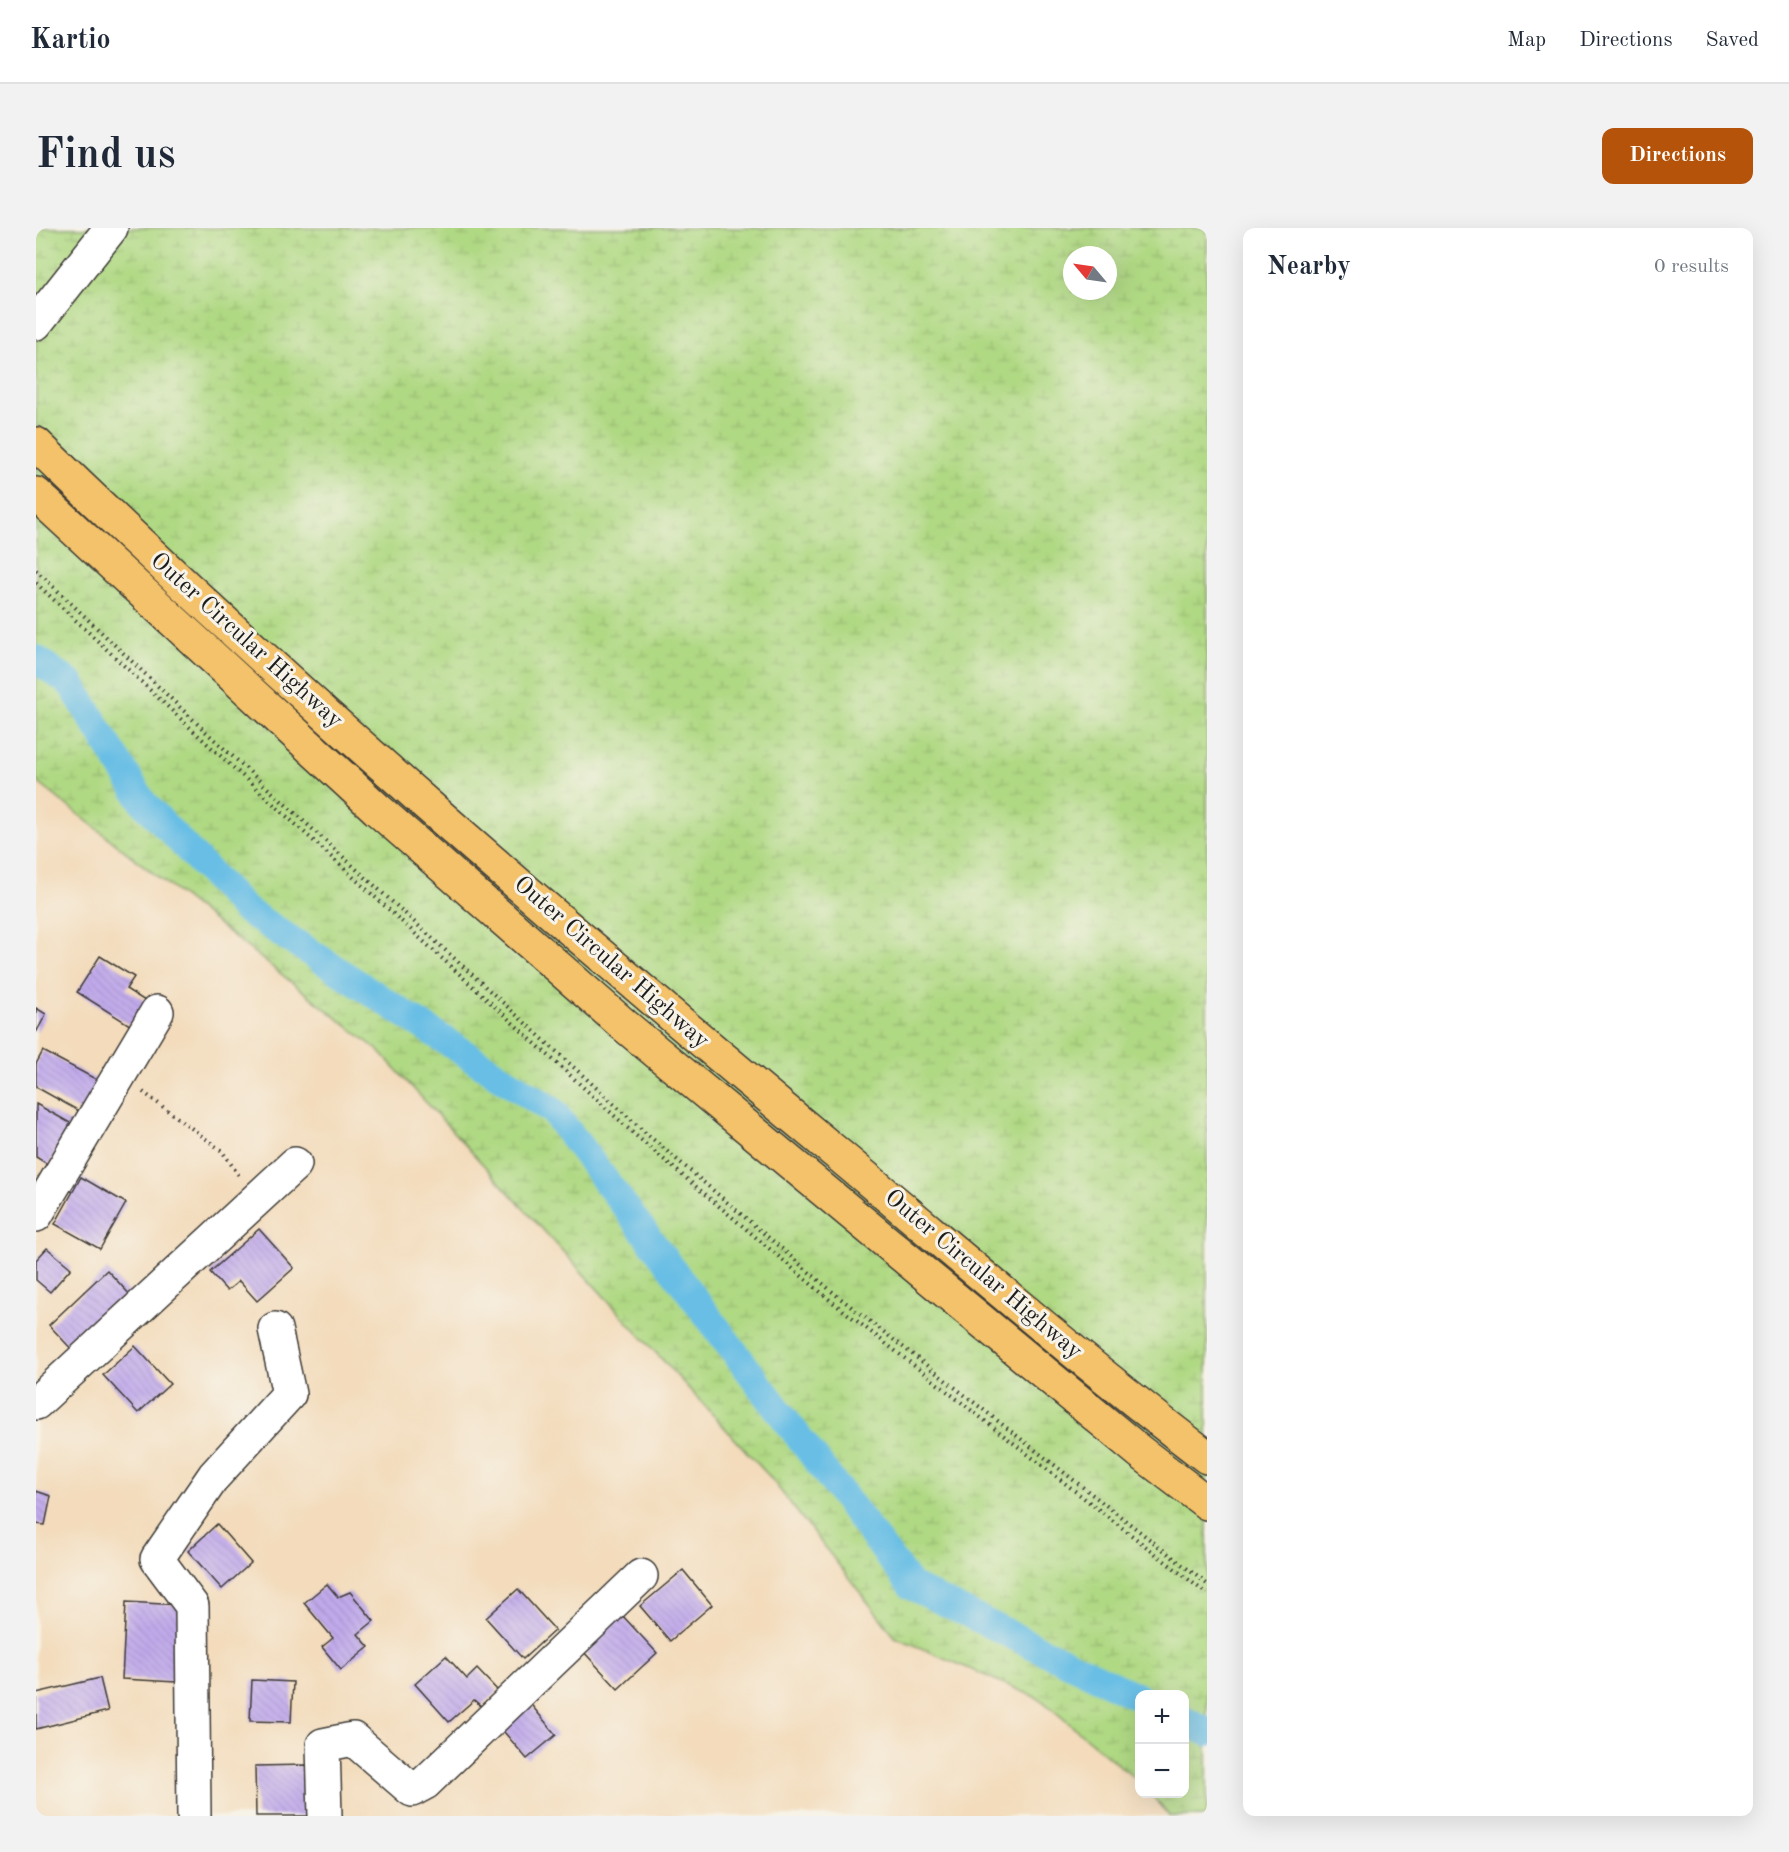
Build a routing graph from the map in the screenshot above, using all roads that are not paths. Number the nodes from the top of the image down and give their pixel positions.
1 (111, 228) edge
2 (36, 323) edge
3 (36, 444) edge
4 (36, 494) edge
5 (157, 1012) dead end
6 (296, 1164) dead end
7 (36, 1215) edge
8 (274, 1329) dead end
9 (36, 1403) edge
10 (1207, 1457) edge
11 (1207, 1503) edge
12 (641, 1576) dead end
13 (194, 1816) edge
14 (326, 1816) edge

1 - 2 street
3 - 10 highway, Outer Circular Highway
4 - 11 highway, Outer Circular Highway
5 - 7 street
6 - 9 street
8 - 13 street
12 - 14 street

